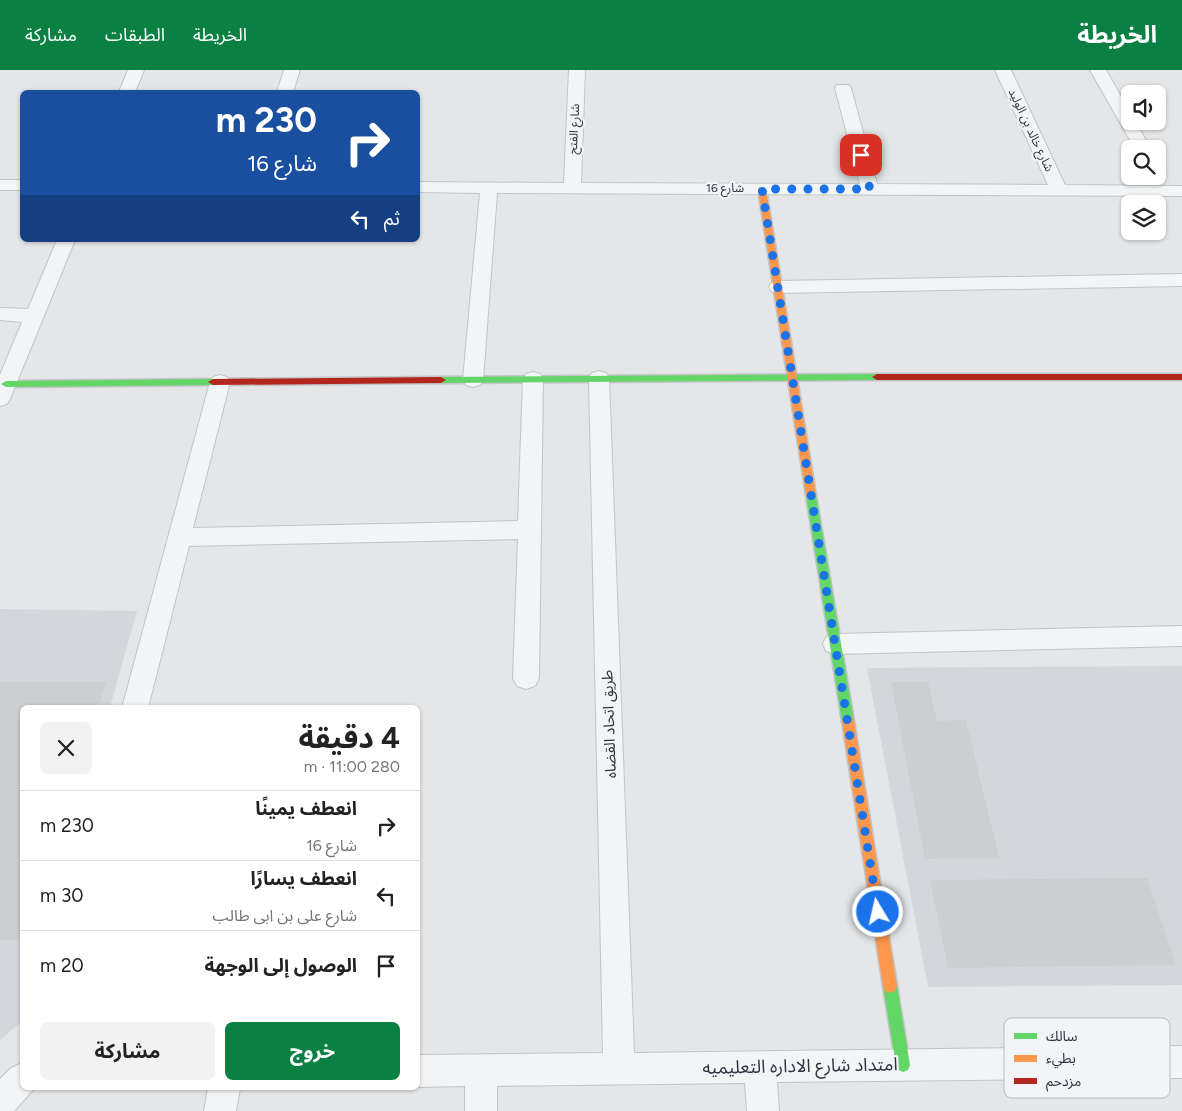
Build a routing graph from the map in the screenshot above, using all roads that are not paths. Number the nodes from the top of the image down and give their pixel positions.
1 (136, 70) edge
2 (292, 70) edge
3 (577, 70) edge
4 (1003, 70) edge
5 (1098, 70) edge
6 (842, 88) dead end
7 (128, 90) edge
8 (286, 90) edge
9 (1138, 140) edge
10 (0, 184) edge
11 (20, 185) edge
12 (420, 187) edge
13 (489, 188) junction
14 (572, 188) junction
15 (762, 189) junction
16 (870, 189) junction
17 (1059, 190) junction
18 (1174, 191) edge
19 (65, 242) edge
20 (1182, 280) edge
21 (778, 287) junction
22 (0, 314) edge
23 (35, 316) junction
24 (792, 377) junction
25 (1182, 377) edge
26 (599, 378) junction
27 (533, 379) junction
28 (473, 380) junction
29 (220, 382) junction
30 (3, 392) edge
31 (529, 530) junction
32 (180, 537) junction
33 (1182, 636) edge
34 (835, 644) junction
35 (526, 678) dead end
36 (137, 705) edge
37 (1004, 1064) edge
38 (903, 1065) junction
39 (760, 1067) junction
40 (619, 1068) junction
41 (481, 1070) junction
42 (420, 1071) edge
43 (20, 1080) edge
44 (224, 1090) edge
45 (0, 1104) edge
46 (220, 1111) edge
47 (481, 1111) edge
48 (764, 1111) edge

1 - 7 street
2 - 8 street
3 - 14 street, شارع الفتح
4 - 17 street, شارع خالد بن الوليد
5 - 9 street
6 - 16 street
10 - 11 street
12 - 13 street, شارع 16
13 - 14 street, شارع 16
13 - 28 street
14 - 15 street, شارع 16
15 - 16 street, شارع 16
15 - 21 street
16 - 17 street, شارع 16
17 - 18 street, شارع 16
19 - 23 street
20 - 21 street
21 - 24 street
22 - 23 street
23 - 30 street
24 - 25 street
24 - 26 street
24 - 34 street
26 - 27 street
26 - 40 street, طريق اتحاد القضاه
27 - 28 street
27 - 31 street
28 - 29 street
29 - 30 street
29 - 32 street
31 - 32 street
31 - 35 street
32 - 36 street
33 - 34 street
34 - 38 street
37 - 38 street, امتداد شارع الاداره التعليميه
38 - 39 street, امتداد شارع الاداره التعليميه
39 - 40 street, امتداد شارع الاداره التعليميه
39 - 48 street
40 - 41 street, امتداد شارع الاداره التعليميه
41 - 42 street, امتداد شارع الاداره التعليميه
41 - 47 street
43 - 45 street
44 - 46 street

